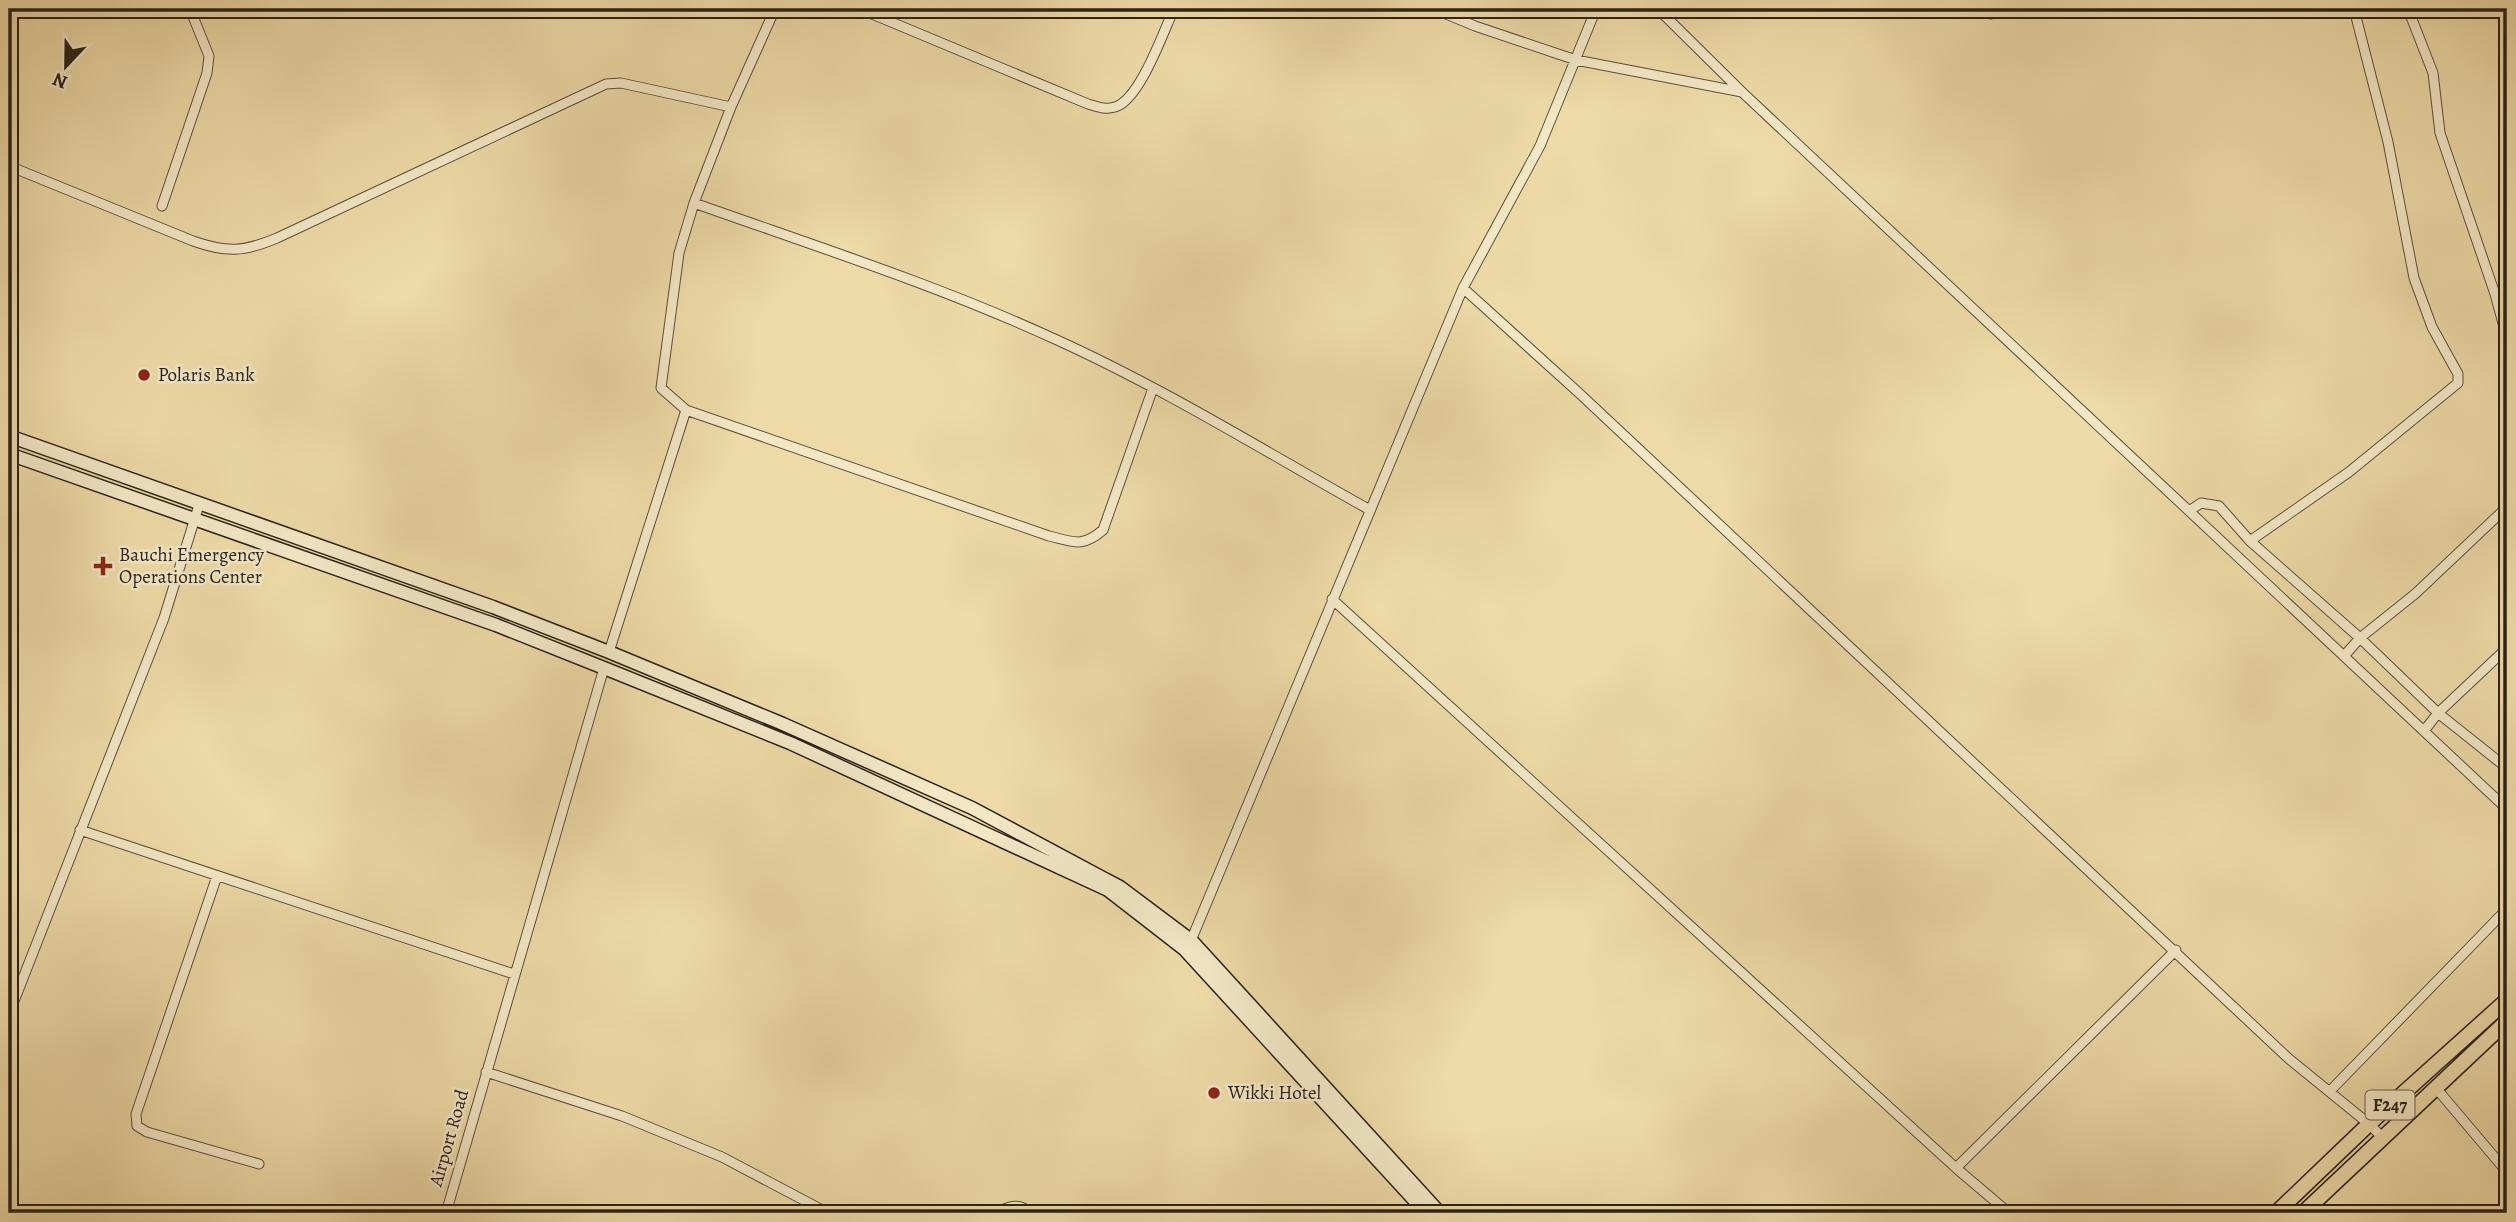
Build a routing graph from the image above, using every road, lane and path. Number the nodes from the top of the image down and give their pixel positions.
1 (190, 9) edge
2 (775, 9) edge
3 (860, 9) edge
4 (1174, 9) edge
5 (1434, 9) edge
6 (1597, 9) edge
7 (1658, 9) edge
8 (2354, 9) edge
9 (2408, 9) edge
10 (1576, 60) junction
11 (1742, 92) junction
12 (730, 107) junction
13 (9, 166) edge
14 (694, 203) junction
15 (162, 206) dead end
16 (1462, 288) junction
17 (2507, 338) edge
18 (1153, 388) junction
19 (686, 410) junction
20 (9, 436) edge
21 (9, 454) edge
22 (199, 505) junction
23 (2507, 507) edge
24 (1370, 510) junction
25 (2189, 511) junction
26 (195, 520) junction
27 (2250, 541) junction
28 (1332, 599) junction
29 (2360, 638) junction
30 (2507, 648) edge
31 (609, 652) junction
32 (2344, 656) junction
33 (604, 668) junction
34 (2438, 713) junction
35 (2424, 731) junction
36 (2507, 768) edge
37 (2507, 809) edge
38 (79, 830) junction
39 (217, 876) junction
40 (2507, 909) edge
41 (1188, 945) junction
42 (2176, 950) junction
43 (514, 974) junction
44 (2507, 1000) edge
45 (9, 1014) edge
46 (2507, 1021) edge
47 (486, 1072) junction
48 (2436, 1088) junction
49 (2330, 1091) junction
50 (2369, 1124) junction
51 (2384, 1139) junction
52 (260, 1164) dead end
53 (1955, 1168) junction
54 (2507, 1172) edge
55 (446, 1213) edge
56 (828, 1213) edge
57 (998, 1213) edge
58 (1030, 1213) edge
59 (1426, 1213) edge
60 (1440, 1213) edge
61 (2009, 1213) edge
62 (2276, 1213) edge
63 (2303, 1213) edge

1 - 15 street
2 - 12 street
3 - 4 street
5 - 10 street
6 - 10 street
7 - 11 street
8 - 27 street
9 - 17 street
10 - 11 street
10 - 16 street
11 - 25 street
12 - 13 street
12 - 14 street
14 - 18 street
14 - 19 street
16 - 24 street
16 - 42 street
18 - 19 street
18 - 24 street
19 - 31 street
20 - 22 street
21 - 26 street
22 - 26 street
22 - 31 street
23 - 29 street
24 - 28 street
25 - 27 street
25 - 32 street
26 - 33 street
26 - 38 street
27 - 29 street
28 - 41 street
28 - 53 street
29 - 32 street
29 - 34 street
30 - 34 street
31 - 41 street
32 - 35 street
33 - 41 street
33 - 43 street, Airport Road
34 - 35 street
34 - 36 street
35 - 37 street
38 - 39 street
38 - 45 street
39 - 43 street
39 - 52 street
40 - 49 street
41 - 59 street
41 - 60 street
42 - 49 street
42 - 53 street
43 - 47 street, Airport Road
44 - 50 main road, F247
46 - 48 main road, F247
47 - 55 street, Airport Road
47 - 56 street
48 - 51 main road, F247
48 - 54 street
49 - 50 street
50 - 51 street
50 - 62 main road, F247
51 - 63 main road, F247
53 - 61 street
57 - 58 street

